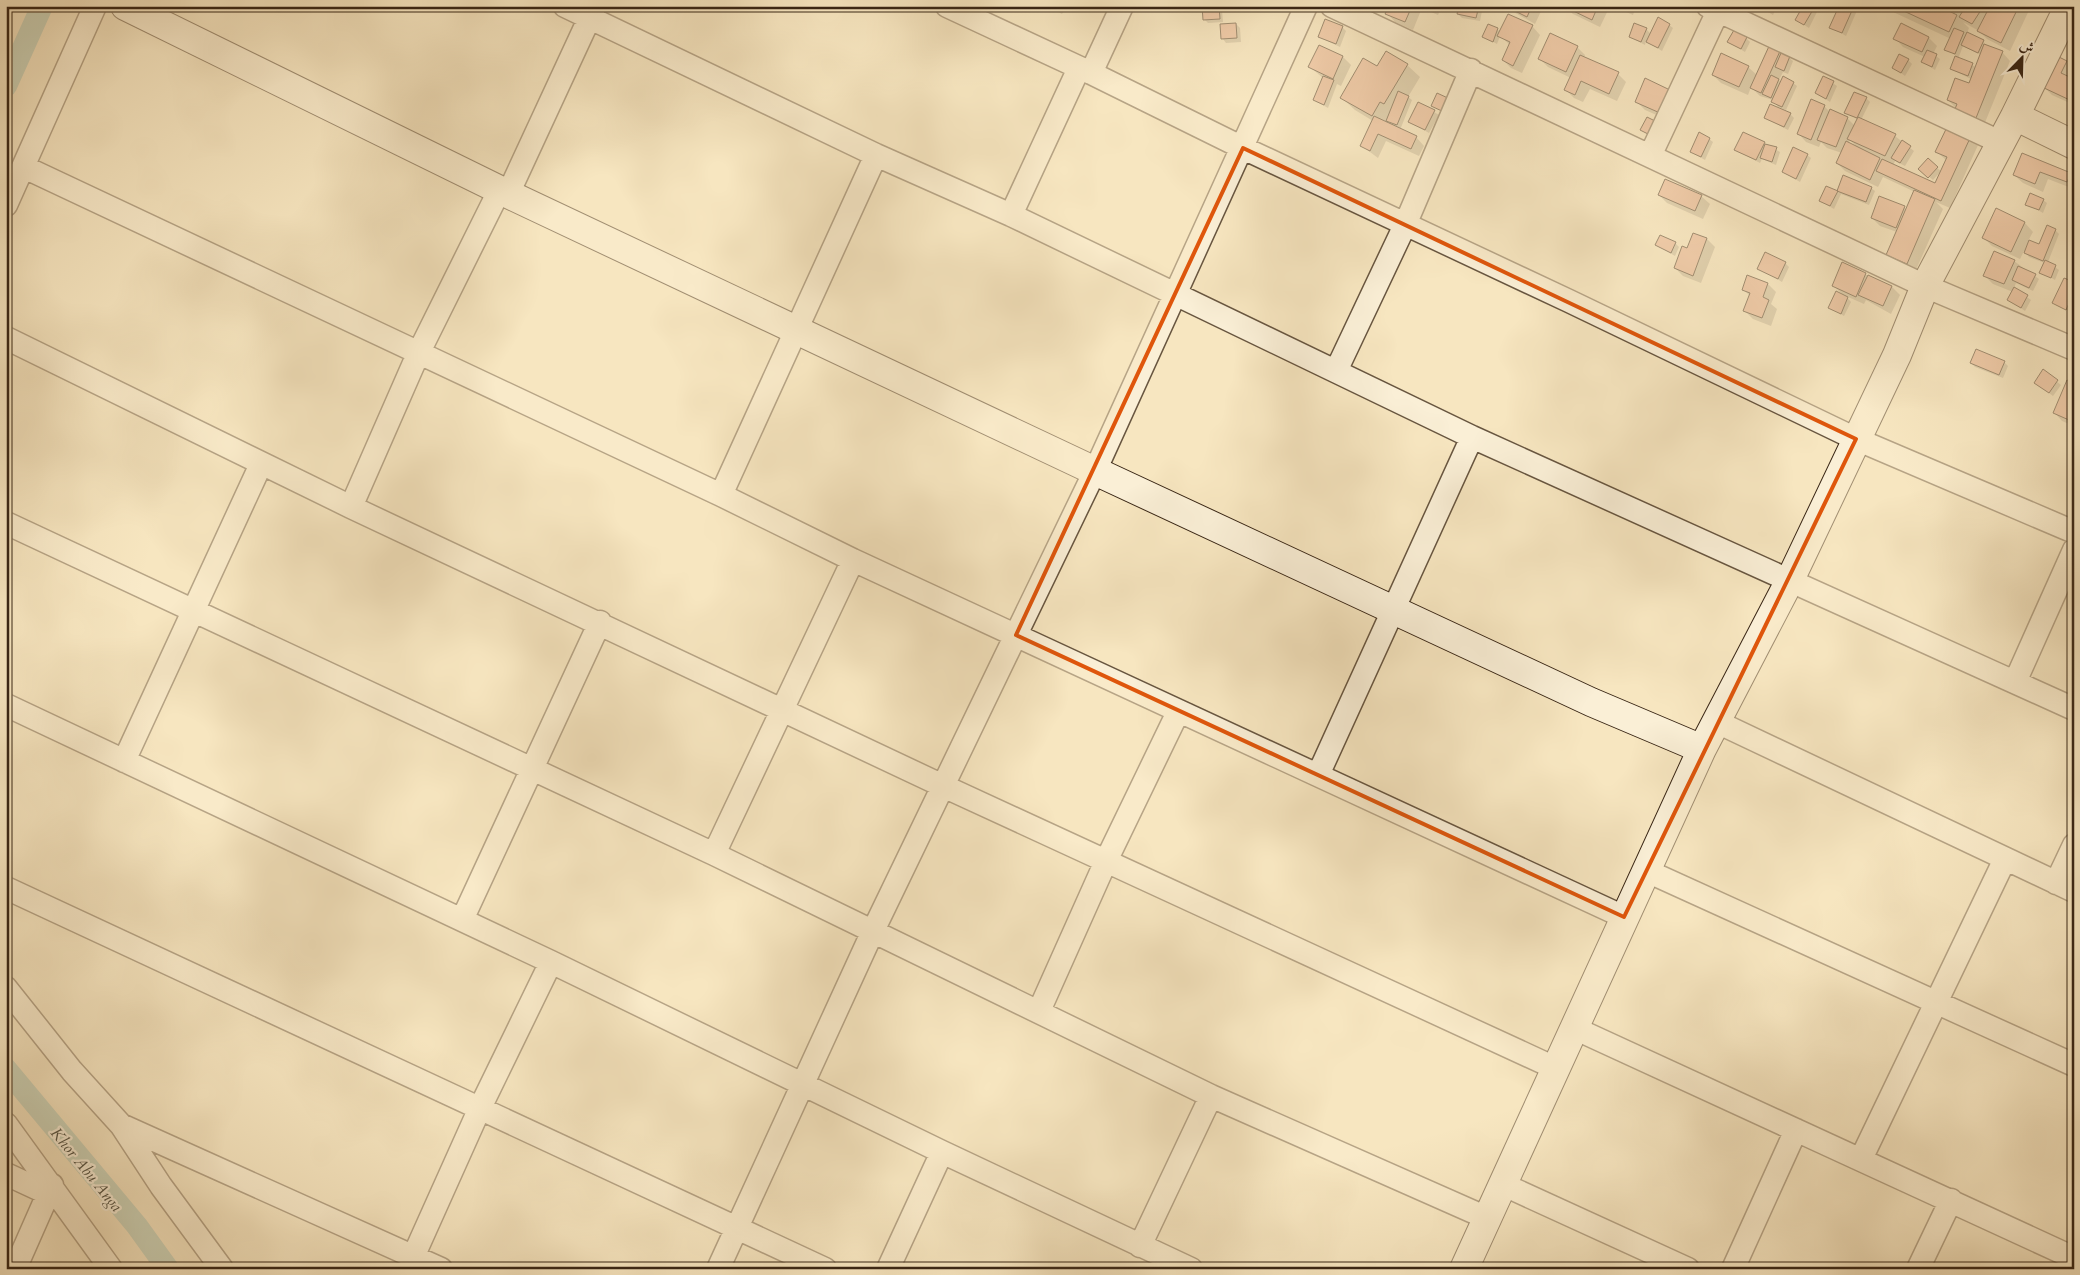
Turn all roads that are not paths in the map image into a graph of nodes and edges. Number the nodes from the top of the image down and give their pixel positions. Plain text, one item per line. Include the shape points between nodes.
1 (96, 6) edge
2 (125, 6) edge
3 (565, 6) edge
4 (947, 6) edge
5 (1122, 6) edge
6 (1306, 6) edge
7 (1332, 6) edge
8 (2069, 6) edge
9 (1713, 9) edge
10 (592, 12) edge
11 (1085, 70) junction
12 (1471, 70) junction
13 (2016, 116) junction
14 (2002, 143) junction
15 (2074, 145) edge
16 (1243, 148) junction
17 (876, 154) junction
18 (1650, 156) junction
19 (24, 166) junction
20 (504, 192) junction
21 (6, 205) edge
22 (1011, 215) junction
23 (1405, 226) junction
24 (1925, 286) junction
25 (1175, 294) junction
26 (796, 330) junction
27 (6, 338) edge
28 (2074, 349) edge
29 (418, 354) junction
30 (1336, 372) junction
31 (1472, 437) junction
32 (1856, 439) junction
33 (261, 464) junction
34 (1095, 471) junction
35 (721, 495) junction
36 (351, 507) junction
37 (6, 523) edge
38 (2074, 532) edge
39 (2074, 550) edge
40 (853, 560) junction
41 (1789, 582) junction
42 (1392, 608) junction
43 (194, 611) junction
44 (600, 622) junction
45 (1016, 635) junction
46 (2014, 682) junction
47 (6, 705) edge
48 (781, 709) junction
49 (2074, 709) edge
50 (1178, 712) junction
51 (1717, 722) junction
52 (1702, 749) junction
53 (124, 761) junction
54 (533, 768) junction
55 (1318, 775) junction
56 (941, 785) junction
57 (2074, 845) edge
58 (714, 854) junction
59 (2005, 859) junction
60 (1106, 861) junction
61 (1647, 871) junction
62 (2065, 887) edge
63 (6, 888) edge
64 (1624, 917) junction
65 (462, 920) junction
66 (872, 933) junction
67 (550, 962) junction
68 (6, 988) edge
69 (1935, 1002) junction
70 (1039, 1011) junction
71 (1574, 1028) junction
72 (2074, 1066) edge
73 (1555, 1068) junction
74 (803, 1083) junction
75 (1212, 1096) junction
76 (479, 1110) junction
77 (6, 1124) edge
78 (121, 1125) junction
79 (1796, 1130) junction
80 (942, 1152) junction
81 (1860, 1159) junction
82 (6, 1174) edge
83 (1502, 1184) junction
84 (50, 1189) junction
85 (1951, 1200) junction
86 (1486, 1218) junction
87 (737, 1229) junction
88 (1140, 1246) junction
89 (414, 1255) junction
90 (2074, 1258) edge
91 (16, 1269) edge
92 (111, 1269) edge
93 (222, 1269) edge
94 (441, 1269) edge
95 (718, 1269) edge
96 (825, 1269) edge
97 (888, 1269) edge
98 (1191, 1269) edge
99 (1464, 1269) edge
100 (1688, 1269) edge
101 (1733, 1269) edge
102 (1918, 1269) edge

1 - 19 street
2 - 20 street
3 - 10 street
4 - 11 street
5 - 11 street
6 - 16 street
7 - 12 street
8 - 13 street
9 - 14 street
9 - 18 street
10 - 17 street
10 - 20 street
11 - 16 street
11 - 22 street
12 - 18 street
12 - 23 street
13 - 14 street
13 - 15 street
14 - 24 street
16 - 23 street
16 - 25 street
17 - 22 street
17 - 26 street
18 - 24 street
19 - 21 street
19 - 29 street
20 - 26 street
20 - 29 street
22 - 25 street
23 - 30 street
23 - 32 street
24 - 28 street
24 - 32 street via 1897,355
25 - 30 street
25 - 34 street
26 - 34 street
26 - 35 street
27 - 33 street
29 - 35 street
29 - 36 street
30 - 31 street
31 - 41 street
31 - 42 street
32 - 38 street
32 - 41 street
33 - 36 street
33 - 43 street
34 - 42 street
34 - 45 street
35 - 40 street
36 - 44 street
37 - 43 street
39 - 46 street
40 - 45 street
40 - 48 street
41 - 46 street
41 - 51 street
42 - 52 street via 1591,702
42 - 55 street
43 - 53 street
43 - 54 street
44 - 48 street
44 - 54 street
45 - 50 street
45 - 56 street
46 - 49 street
47 - 53 street
48 - 56 street
48 - 58 street
50 - 55 street
50 - 60 street
51 - 52 street
51 - 59 street
52 - 61 street
53 - 65 street
54 - 58 street
54 - 65 street
55 - 64 street
56 - 60 street
56 - 66 street
57 - 62 street
58 - 66 street
59 - 62 street
59 - 69 street
60 - 70 street
60 - 73 street
61 - 64 street
61 - 69 street
63 - 76 street
64 - 71 street
65 - 67 street
66 - 70 street
66 - 74 street
67 - 74 street
67 - 76 street
68 - 78 street via 72,1071
69 - 72 street
69 - 81 street
70 - 75 street
71 - 73 street
71 - 79 street
73 - 83 street
74 - 80 street
74 - 87 street
75 - 86 street
75 - 88 street
76 - 87 street
76 - 89 street
77 - 84 street
78 - 89 street
78 - 93 street
79 - 81 street
79 - 101 street
80 - 88 street
80 - 97 street
81 - 85 street
82 - 84 street
83 - 86 street
83 - 100 street
84 - 91 street
84 - 92 street
85 - 90 street
85 - 102 street
86 - 99 street
87 - 95 street
87 - 96 street
88 - 98 street
89 - 94 street

